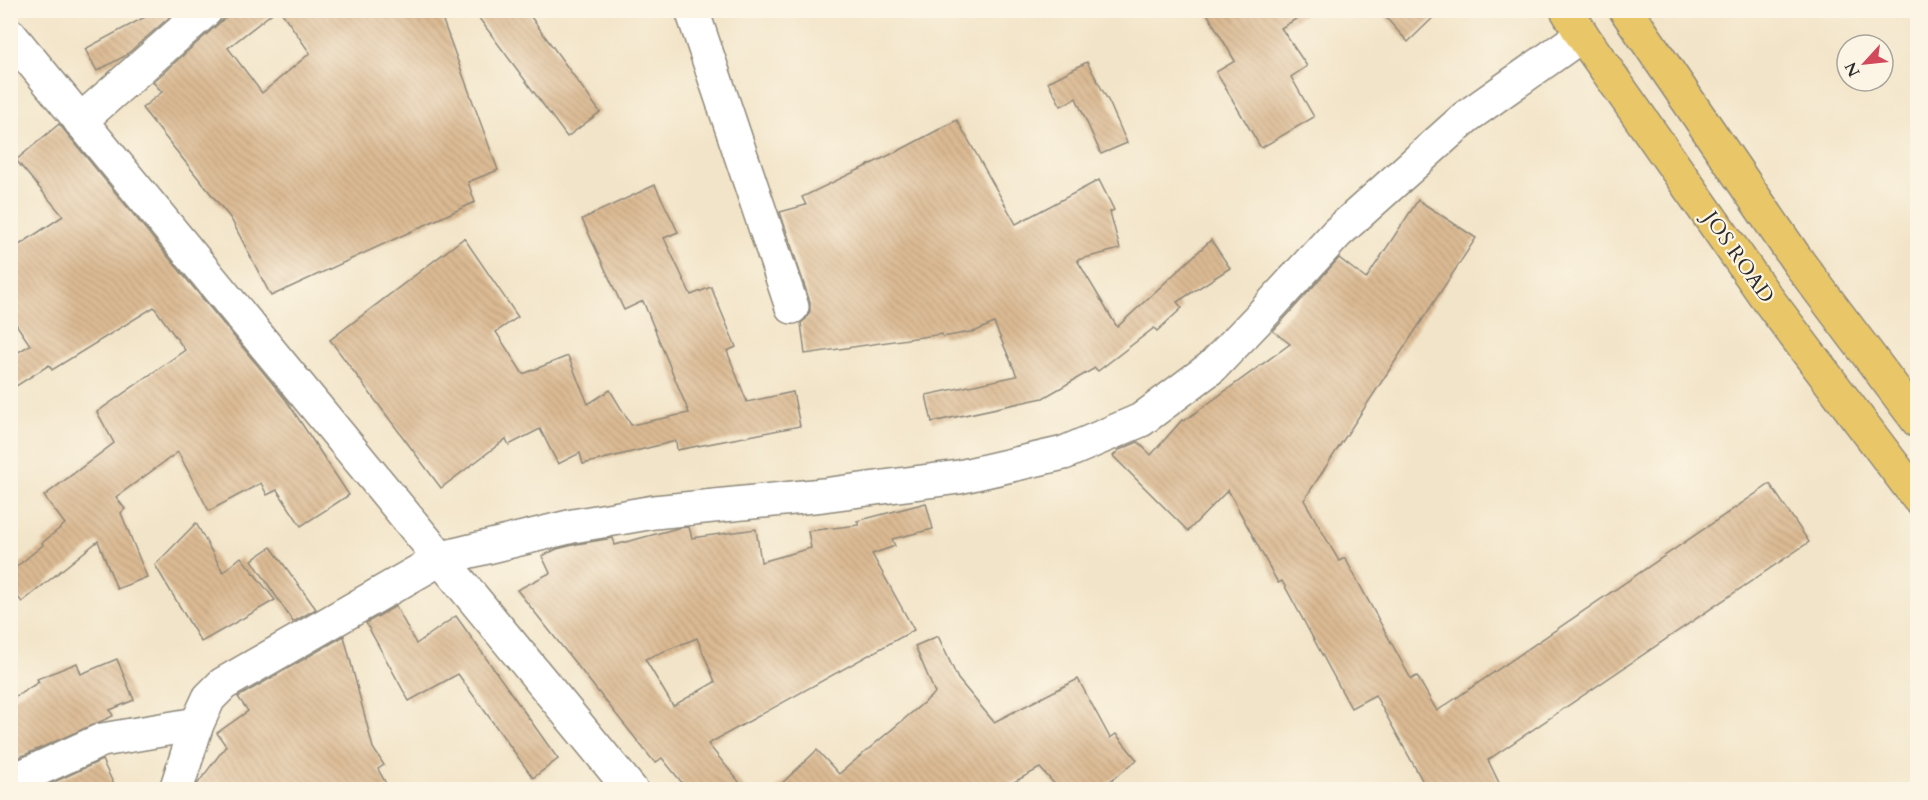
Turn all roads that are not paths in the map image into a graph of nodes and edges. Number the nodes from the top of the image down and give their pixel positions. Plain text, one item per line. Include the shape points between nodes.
1 (206, 10) edge
2 (692, 10) edge
3 (1626, 10) edge
4 (1575, 23) edge
5 (10, 35) edge
6 (80, 121) junction
7 (792, 307) dead end
8 (1917, 421) edge
9 (1917, 498) edge
10 (442, 558) junction
11 (197, 724) junction
12 (10, 782) edge
13 (176, 789) edge
14 (631, 789) edge

1 - 6 street
2 - 7 street
3 - 8 highway via 1799,263
4 - 9 highway, JOS ROAD via 1764,294
4 - 10 street via 1337,233 1212,366 1141,420 1064,453 959,477 654,512 573,526
5 - 6 street
6 - 10 street
10 - 11 street via 223,684 209,698
10 - 14 street
11 - 12 street via 102,740
11 - 13 street

